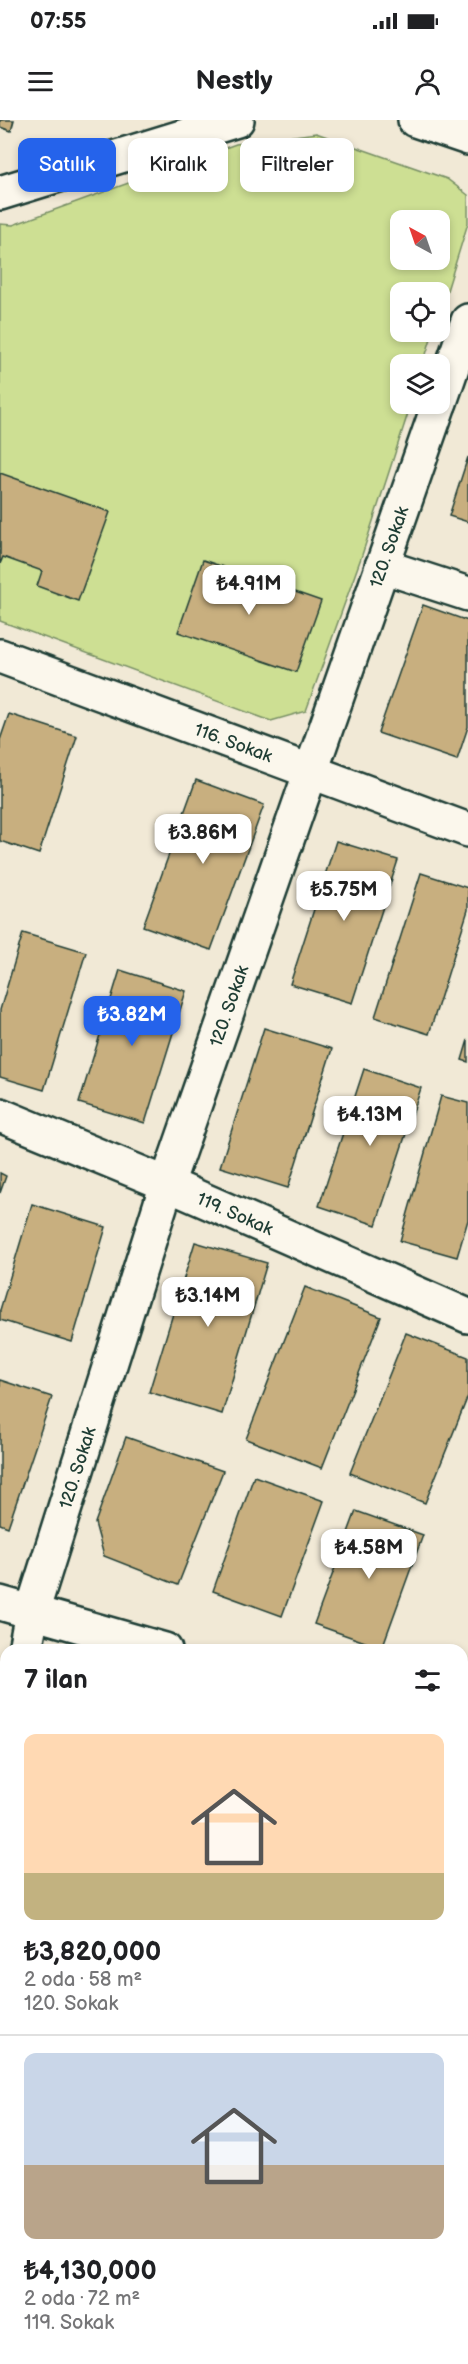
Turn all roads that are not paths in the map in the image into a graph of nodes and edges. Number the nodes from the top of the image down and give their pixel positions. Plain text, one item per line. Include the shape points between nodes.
1 (237, 120) edge
2 (415, 120) edge
3 (468, 138) edge
4 (0, 193) edge
5 (468, 321) edge
6 (450, 372) edge
7 (435, 414) edge
8 (382, 566) junction
9 (468, 594) edge
10 (0, 656) edge
11 (310, 771) junction
12 (468, 830) edge
13 (0, 1115) edge
14 (167, 1184) junction
15 (468, 1316) edge
16 (0, 1603) edge
17 (32, 1612) junction
18 (26, 1644) edge
19 (144, 1644) edge

1 - 4 street
2 - 3 street
5 - 6 street, 120. Sokak
7 - 8 street, 120. Sokak
8 - 9 street
8 - 11 street, 120. Sokak
10 - 11 street, 116. Sokak
11 - 12 street, 116. Sokak
11 - 14 street, 120. Sokak
13 - 14 street, 119. Sokak
14 - 15 street, 119. Sokak
14 - 17 street, 120. Sokak
16 - 17 street
17 - 18 street, 120. Sokak
17 - 19 street

